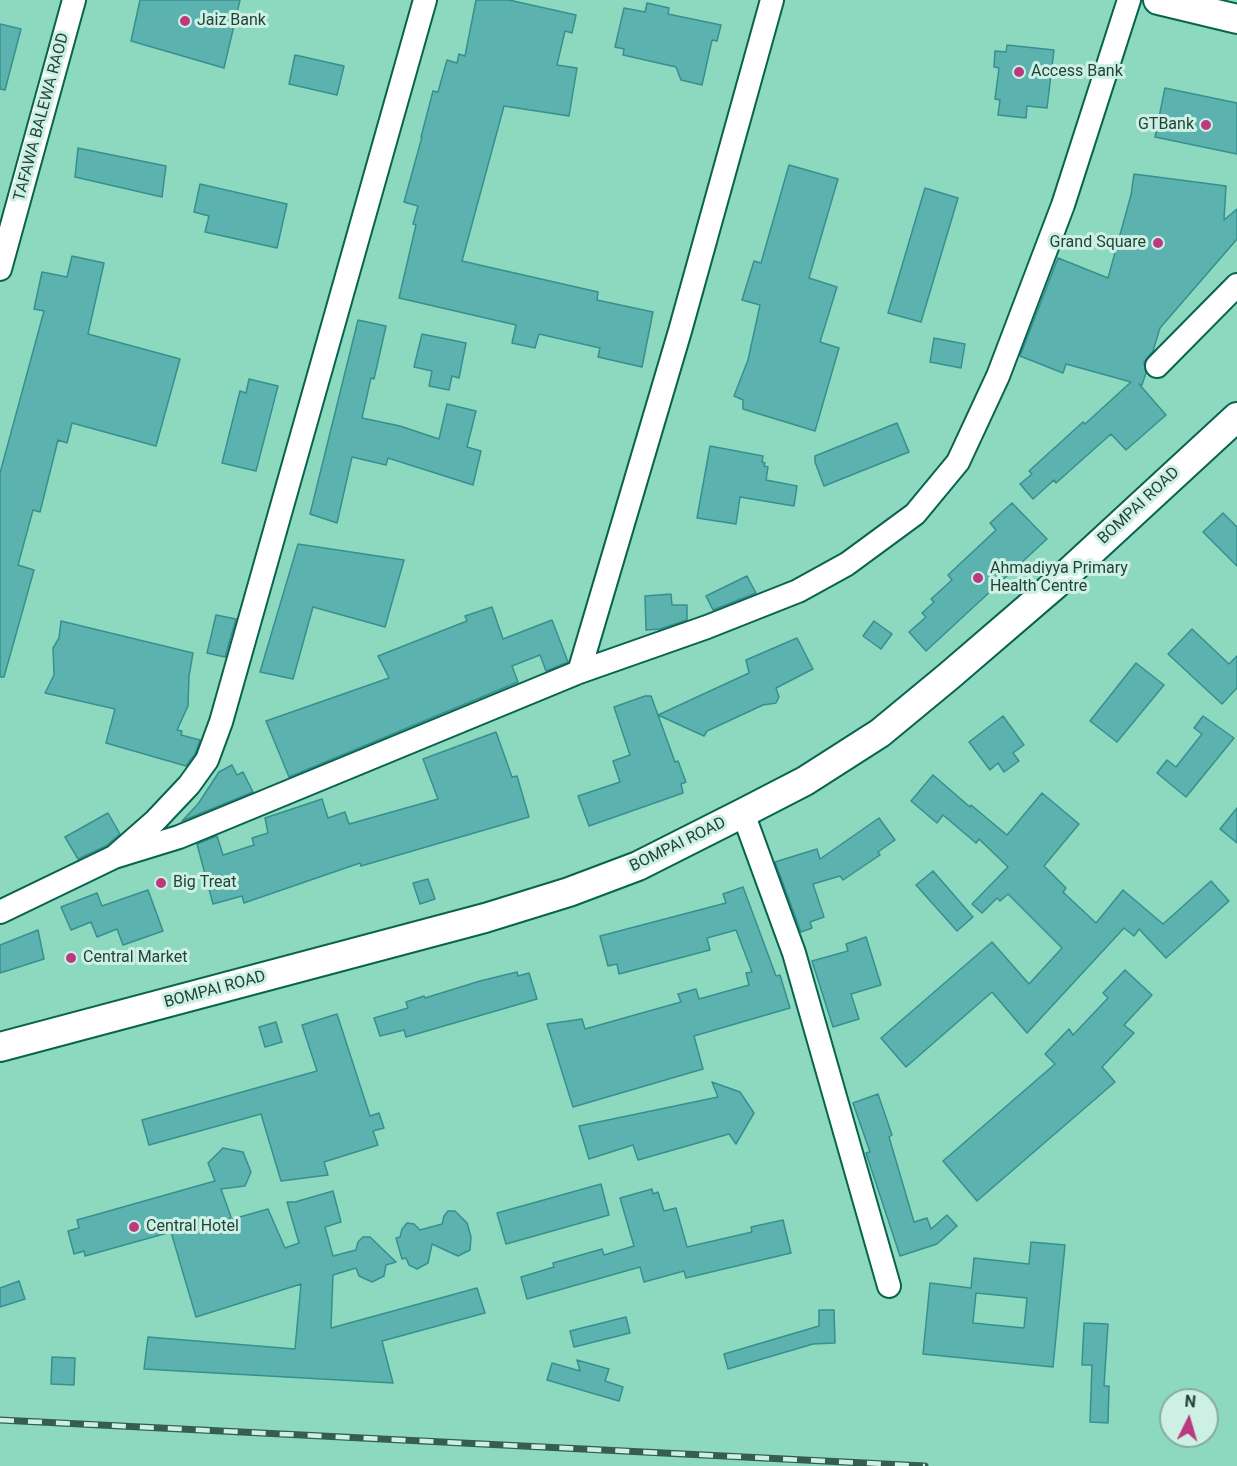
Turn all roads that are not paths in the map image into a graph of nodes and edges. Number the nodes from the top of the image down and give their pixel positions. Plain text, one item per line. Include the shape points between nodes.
1 (74, 0) edge
2 (424, 0) edge
3 (772, 0) edge
4 (1130, 0) edge
5 (1158, 0) edge
6 (1237, 19) edge
7 (0, 269) edge
8 (1237, 285) edge
9 (1157, 366) dead end
10 (1237, 417) edge
11 (579, 672) junction
12 (744, 813) junction
13 (114, 857) junction
14 (0, 912) edge
15 (0, 1047) edge
16 (889, 1286) dead end

1 - 7 lane, TAFAWA BALEWA RAOD
2 - 13 lane via 221,722 207,760 189,785
3 - 11 lane
4 - 11 lane via 1063,205 998,376 951,471 915,514 847,564 798,591
5 - 6 main road
8 - 9 lane
10 - 12 main road, BOMPAI ROAD via 1056,584 915,704 805,781
11 - 13 lane via 179,837
12 - 15 main road, BOMPAI ROAD via 638,866 506,912
12 - 16 lane via 794,953
13 - 14 lane

